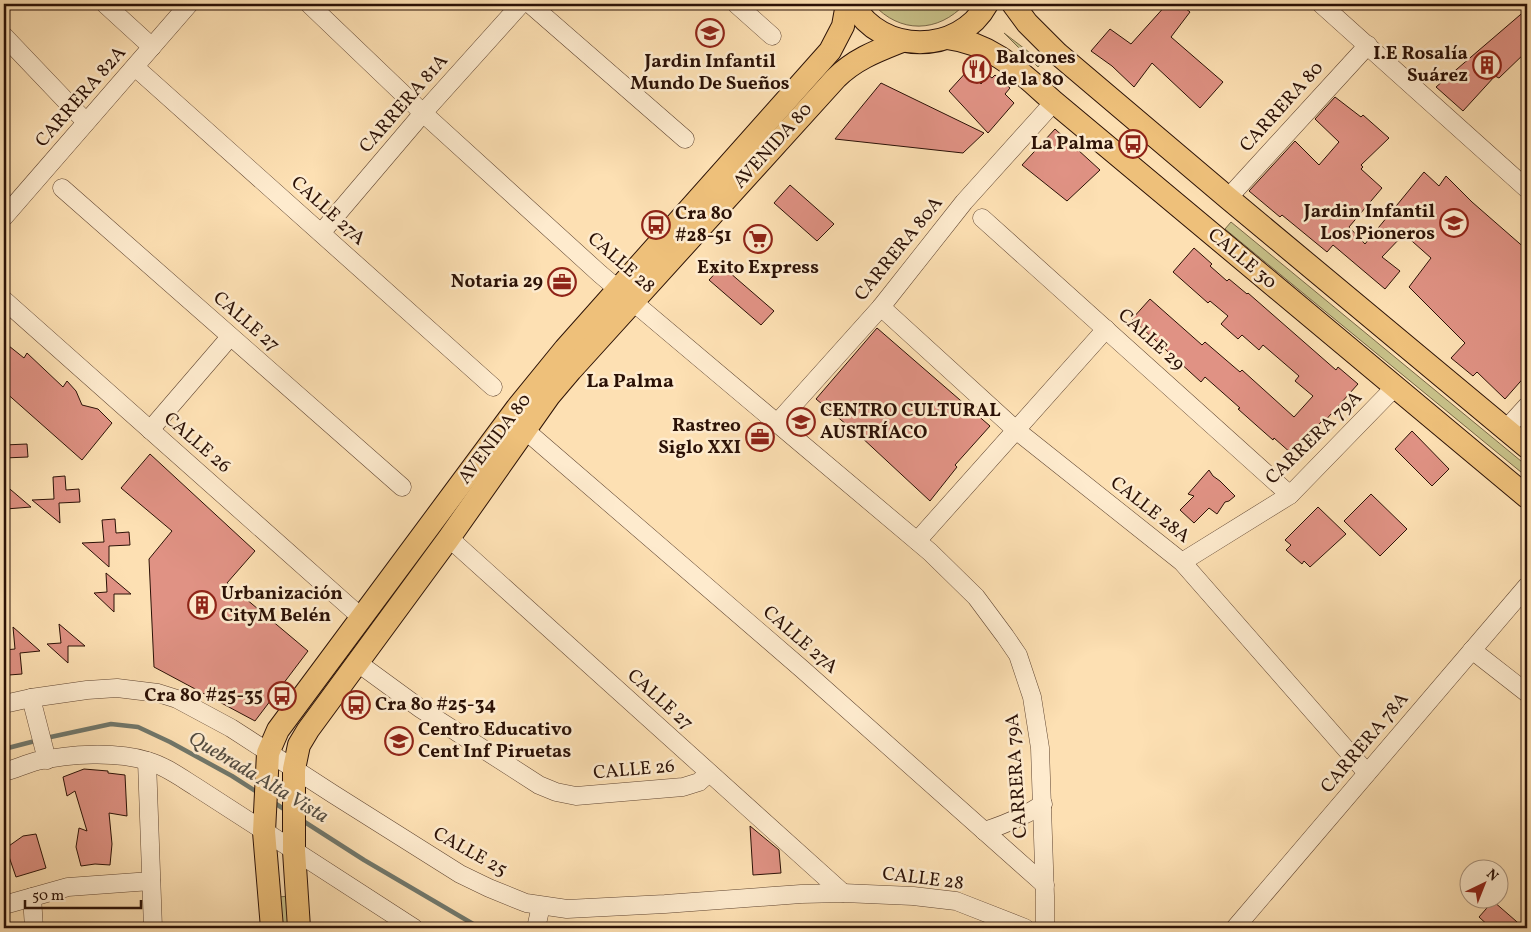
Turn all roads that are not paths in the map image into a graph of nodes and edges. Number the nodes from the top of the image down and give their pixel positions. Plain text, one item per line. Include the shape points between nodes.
1 (105, 4) edge
2 (189, 4) edge
3 (309, 4) edge
4 (521, 4) edge
5 (530, 4) edge
6 (736, 4) edge
7 (847, 4) edge
8 (853, 4) edge
9 (987, 4) edge
10 (1013, 4) edge
11 (1321, 4) edge
12 (4, 36) edge
13 (772, 36) dead end
14 (948, 38) junction
15 (902, 41) junction
16 (1368, 45) junction
17 (152, 47) junction
18 (135, 67) junction
19 (1054, 102) junction
20 (423, 114) junction
21 (86, 122) junction
22 (685, 139) dead end
23 (62, 188) dead end
24 (1527, 189) edge
25 (1228, 198) junction
26 (4, 218) edge
27 (982, 218) dead end
28 (321, 233) junction
29 (624, 294) junction
30 (4, 300) edge
31 (881, 307) junction
32 (1106, 329) junction
33 (230, 337) junction
34 (493, 387) dead end
35 (1395, 387) junction
36 (1527, 406) edge
37 (777, 423) junction
38 (1506, 429) junction
39 (150, 430) junction
40 (525, 430) junction
41 (1016, 430) junction
42 (1527, 447) edge
43 (402, 487) dead end
44 (1290, 494) junction
45 (1527, 497) edge
46 (449, 538) junction
47 (917, 541) junction
48 (1182, 562) junction
49 (1527, 586) edge
50 (362, 618) junction
51 (1472, 650) junction
52 (358, 663) junction
53 (1527, 693) edge
54 (22, 703) edge
55 (41, 757) junction
56 (147, 761) junction
57 (268, 762) junction
58 (294, 769) junction
59 (4, 772) edge
60 (709, 773) junction
61 (1368, 773) junction
62 (1042, 804) junction
63 (264, 825) junction
64 (984, 831) junction
65 (294, 845) junction
66 (151, 881) junction
67 (1045, 885) junction
68 (843, 893) junction
69 (32, 897) junction
70 (4, 905) edge
71 (541, 906) junction
72 (34, 928) edge
73 (153, 928) edge
74 (272, 928) edge
75 (299, 928) edge
76 (414, 928) edge
77 (536, 928) edge
78 (1025, 928) edge
79 (1045, 928) edge
80 (1235, 928) edge

1 - 17 street
2 - 17 street, CARRERA 82A
3 - 20 street, CALLE 28
4 - 20 street, CARRERA 81A
5 - 22 street
6 - 13 street
7 - 29 main road, AVENIDA 80 via 843,26 830,51
8 - 15 main road via 869,24
9 - 14 main road via 970,25
10 - 25 main road, CALLE 30 via 1058,54
11 - 16 street
12 - 21 street
14 - 15 main road via 918,43
14 - 19 main road, CALLE 30 via 974,44 997,55
15 - 29 main road, AVENIDA 80 via 848,66
16 - 24 street
16 - 25 street, CARRERA 80
17 - 18 street, CARRERA 82A
18 - 21 street, CARRERA 82A
18 - 28 street, CALLE 27A
19 - 31 street, CARRERA 80A via 964,202
19 - 35 main road, CALLE 30
20 - 28 street, CARRERA 81A
20 - 29 street, CALLE 28
21 - 26 street, CARRERA 82A
23 - 33 street, CALLE 27
25 - 38 main road, CALLE 30
27 - 32 street, CALLE 29
28 - 34 street, CALLE 27A
29 - 37 street, CALLE 28
29 - 40 main road, AVENIDA 80
29 - 50 main road, AVENIDA 80 via 564,349
30 - 39 street, CALLE 26
31 - 37 street, CARRERA 80A
31 - 41 street, CALLE 28A
32 - 41 street
32 - 44 street, CALLE 29
33 - 39 street
33 - 43 street, CALLE 27
35 - 44 street, CARRERA 79A
35 - 45 main road, CALLE 30
36 - 38 street
37 - 47 street, CALLE 28
38 - 42 main road, CALLE 30
39 - 50 street, CALLE 26
40 - 46 main road, AVENIDA 80
40 - 64 street, CALLE 27A
41 - 47 street
41 - 48 street, CALLE 28A
44 - 48 street, CARRERA 79A
46 - 52 main road, AVENIDA 80
46 - 60 street, CALLE 27
47 - 62 street, CARRERA 79A via 976,597 1018,655 1036,718
48 - 61 street, CALLE 28A
49 - 51 street, CARRERA 78A
50 - 57 main road, AVENIDA 80 via 278,730
51 - 53 street
51 - 61 street, CARRERA 78A
52 - 58 main road, AVENIDA 80 via 299,744
52 - 60 street, CALLE 26 via 421,709 539,785 556,792 576,796 684,788 699,782
54 - 55 street
54 - 57 street, CALLE 25 via 87,690 117,688 158,693 177,699 231,728
55 - 56 street via 90,754
55 - 59 street
56 - 63 street via 169,770
56 - 66 street
57 - 58 street, CALLE 25
57 - 63 main road, AVENIDA 80
58 - 65 main road, AVENIDA 80
58 - 71 street, CALLE 25 via 460,874 508,896
60 - 68 street, CALLE 27
61 - 80 street, CARRERA 78A
62 - 64 street via 1015,821
62 - 67 street, CARRERA 79A
63 - 65 street
63 - 74 main road, AVENIDA 80
64 - 67 street, CALLE 27A
65 - 75 main road, AVENIDA 80
65 - 76 street
66 - 69 street via 68,887
66 - 73 street
67 - 79 street, CARRERA 79A
68 - 71 street, CALLE 25 via 599,908
68 - 78 street, CALLE 28 via 956,901
69 - 70 street
69 - 72 street
71 - 77 street

